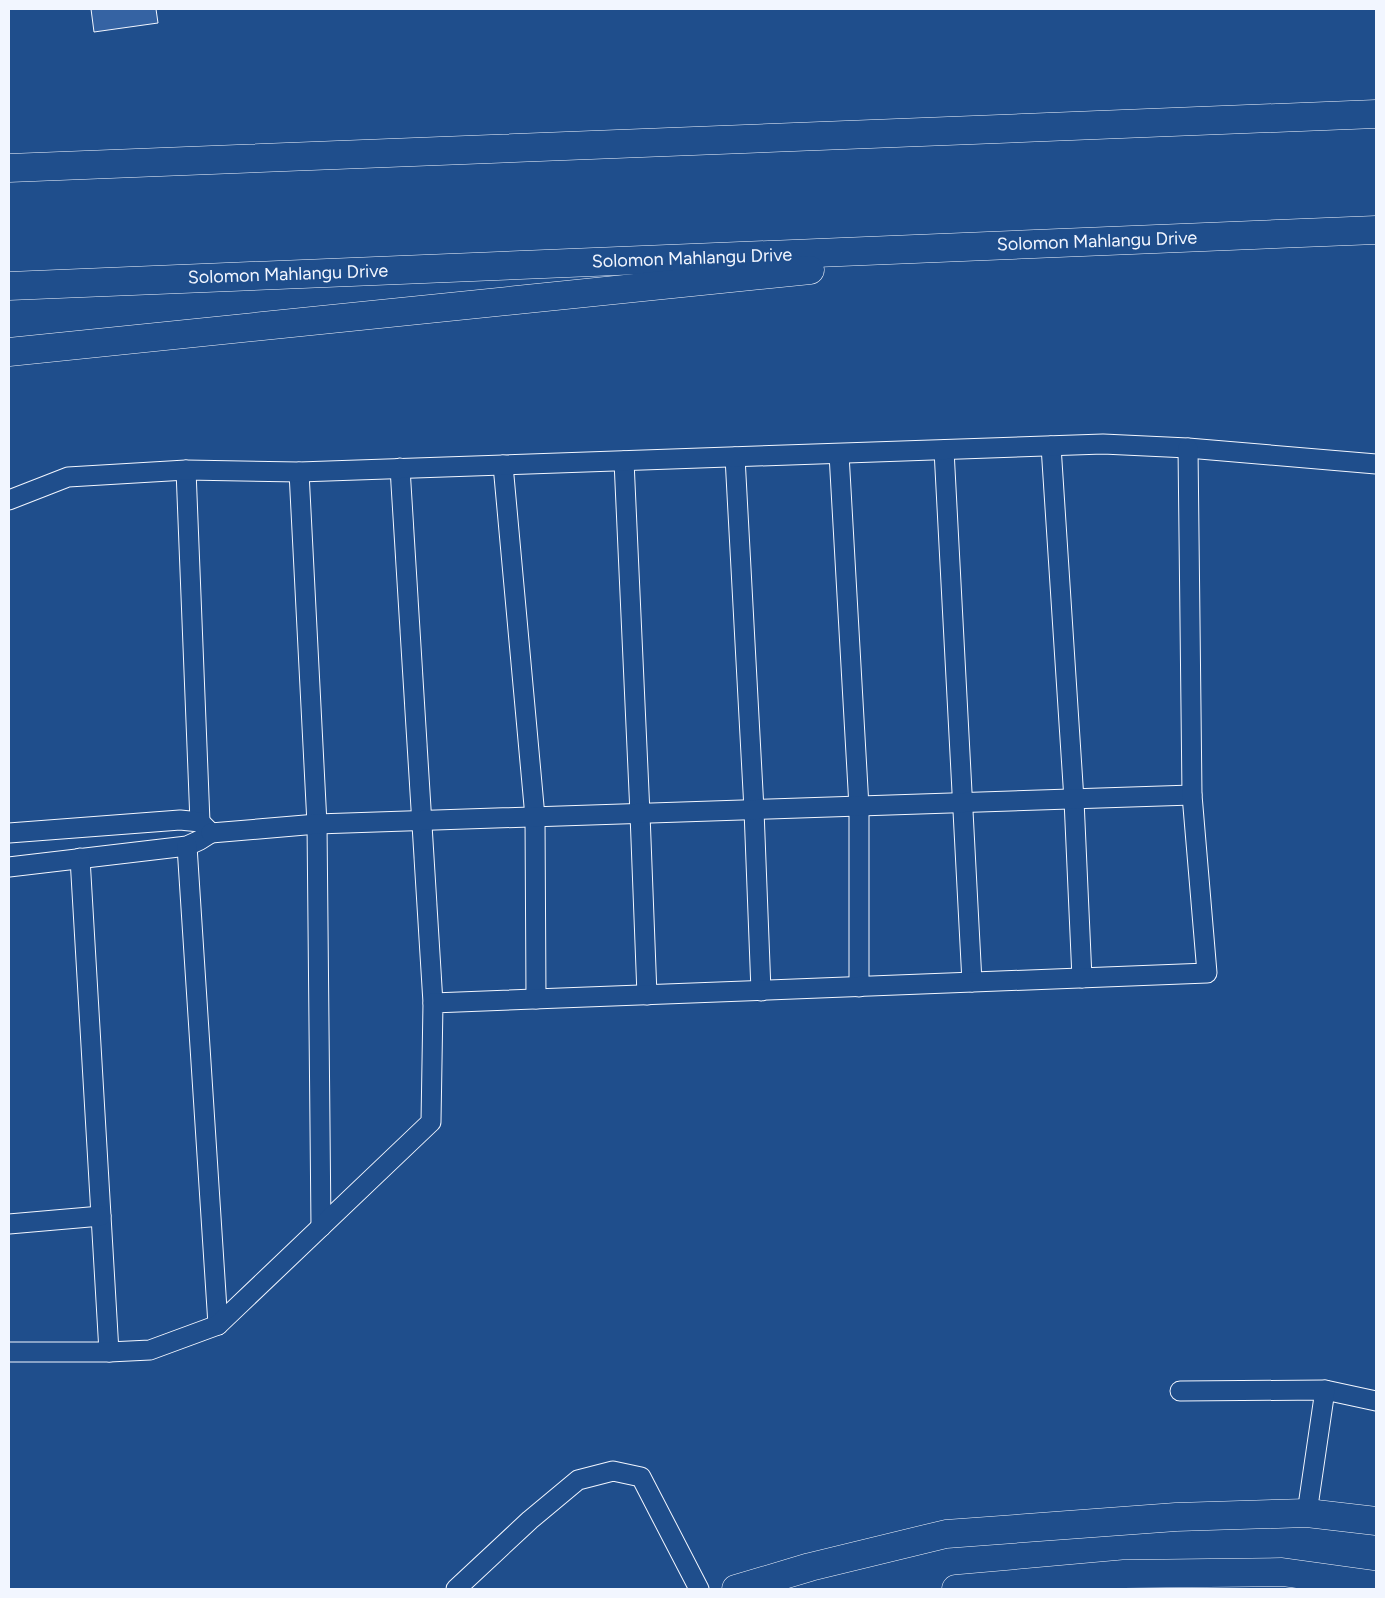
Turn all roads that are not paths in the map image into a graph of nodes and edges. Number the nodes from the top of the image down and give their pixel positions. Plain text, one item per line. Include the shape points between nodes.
1 (1376, 114) edge
2 (9, 168) edge
3 (1376, 230) edge
4 (1088, 241) junction
5 (9, 286) edge
6 (9, 352) edge
7 (1051, 446) junction
8 (1188, 448) junction
9 (944, 450) junction
10 (839, 454) junction
11 (735, 457) junction
12 (624, 461) junction
13 (1376, 464) edge
14 (503, 465) junction
15 (400, 468) junction
16 (186, 470) junction
17 (299, 472) junction
18 (9, 500) edge
19 (1192, 795) junction
20 (1074, 800) junction
21 (963, 804) junction
22 (859, 807) junction
23 (754, 810) junction
24 (640, 814) junction
25 (535, 817) junction
26 (421, 821) junction
27 (317, 824) junction
28 (206, 828) junction
29 (9, 833) edge
30 (187, 846) junction
31 (80, 858) junction
32 (9, 867) edge
33 (1082, 978) junction
34 (972, 982) junction
35 (859, 987) junction
36 (761, 990) junction
37 (646, 995) junction
38 (536, 999) junction
39 (432, 1003) junction
40 (101, 1216) junction
41 (9, 1224) edge
42 (321, 1227) junction
43 (218, 1325) junction
44 (9, 1352) edge
45 (109, 1352) junction
46 (1324, 1390) junction
47 (1180, 1391) dead end
48 (1376, 1401) edge
49 (1307, 1513) junction
50 (1376, 1521) edge
51 (1376, 1585) edge
52 (456, 1589) edge
53 (698, 1589) edge
54 (736, 1589) edge
55 (956, 1589) edge

1 - 2 main road
3 - 4 main road, Solomon Mahlangu Drive
4 - 5 main road, Solomon Mahlangu Drive
4 - 6 main road
7 - 8 lane via 1103,444
7 - 9 lane
7 - 20 lane
8 - 13 lane
8 - 19 lane
9 - 10 lane
9 - 21 lane
10 - 11 lane
10 - 22 lane
11 - 12 lane
11 - 23 lane
12 - 14 lane
12 - 24 lane
14 - 15 lane
14 - 25 lane
15 - 17 lane
15 - 26 lane
16 - 17 lane
16 - 18 lane via 68,477
16 - 28 lane
17 - 27 lane
19 - 20 lane
19 - 33 lane via 1207,973
20 - 21 lane
20 - 33 lane
21 - 22 lane
21 - 34 lane
22 - 23 lane
22 - 35 lane
23 - 24 lane
23 - 36 lane
24 - 25 lane
24 - 37 lane
25 - 26 lane
25 - 38 lane
26 - 27 lane
26 - 39 lane
27 - 28 lane
27 - 42 lane
28 - 29 lane via 180,820
28 - 30 lane via 200,840
30 - 31 lane
30 - 43 lane
31 - 32 lane
31 - 40 lane
33 - 34 lane
34 - 35 lane
35 - 36 lane
36 - 37 lane
37 - 38 lane
38 - 39 lane
39 - 42 lane via 431,1122
40 - 41 lane
40 - 45 lane
42 - 43 lane
43 - 45 lane via 150,1350
44 - 45 lane
46 - 47 lane
46 - 48 lane
46 - 49 lane
49 - 50 main road
49 - 54 main road via 1176,1517 946,1534 810,1567
51 - 55 main road via 1282,1572 1124,1574
52 - 53 lane via 578,1480 613,1471 641,1476

